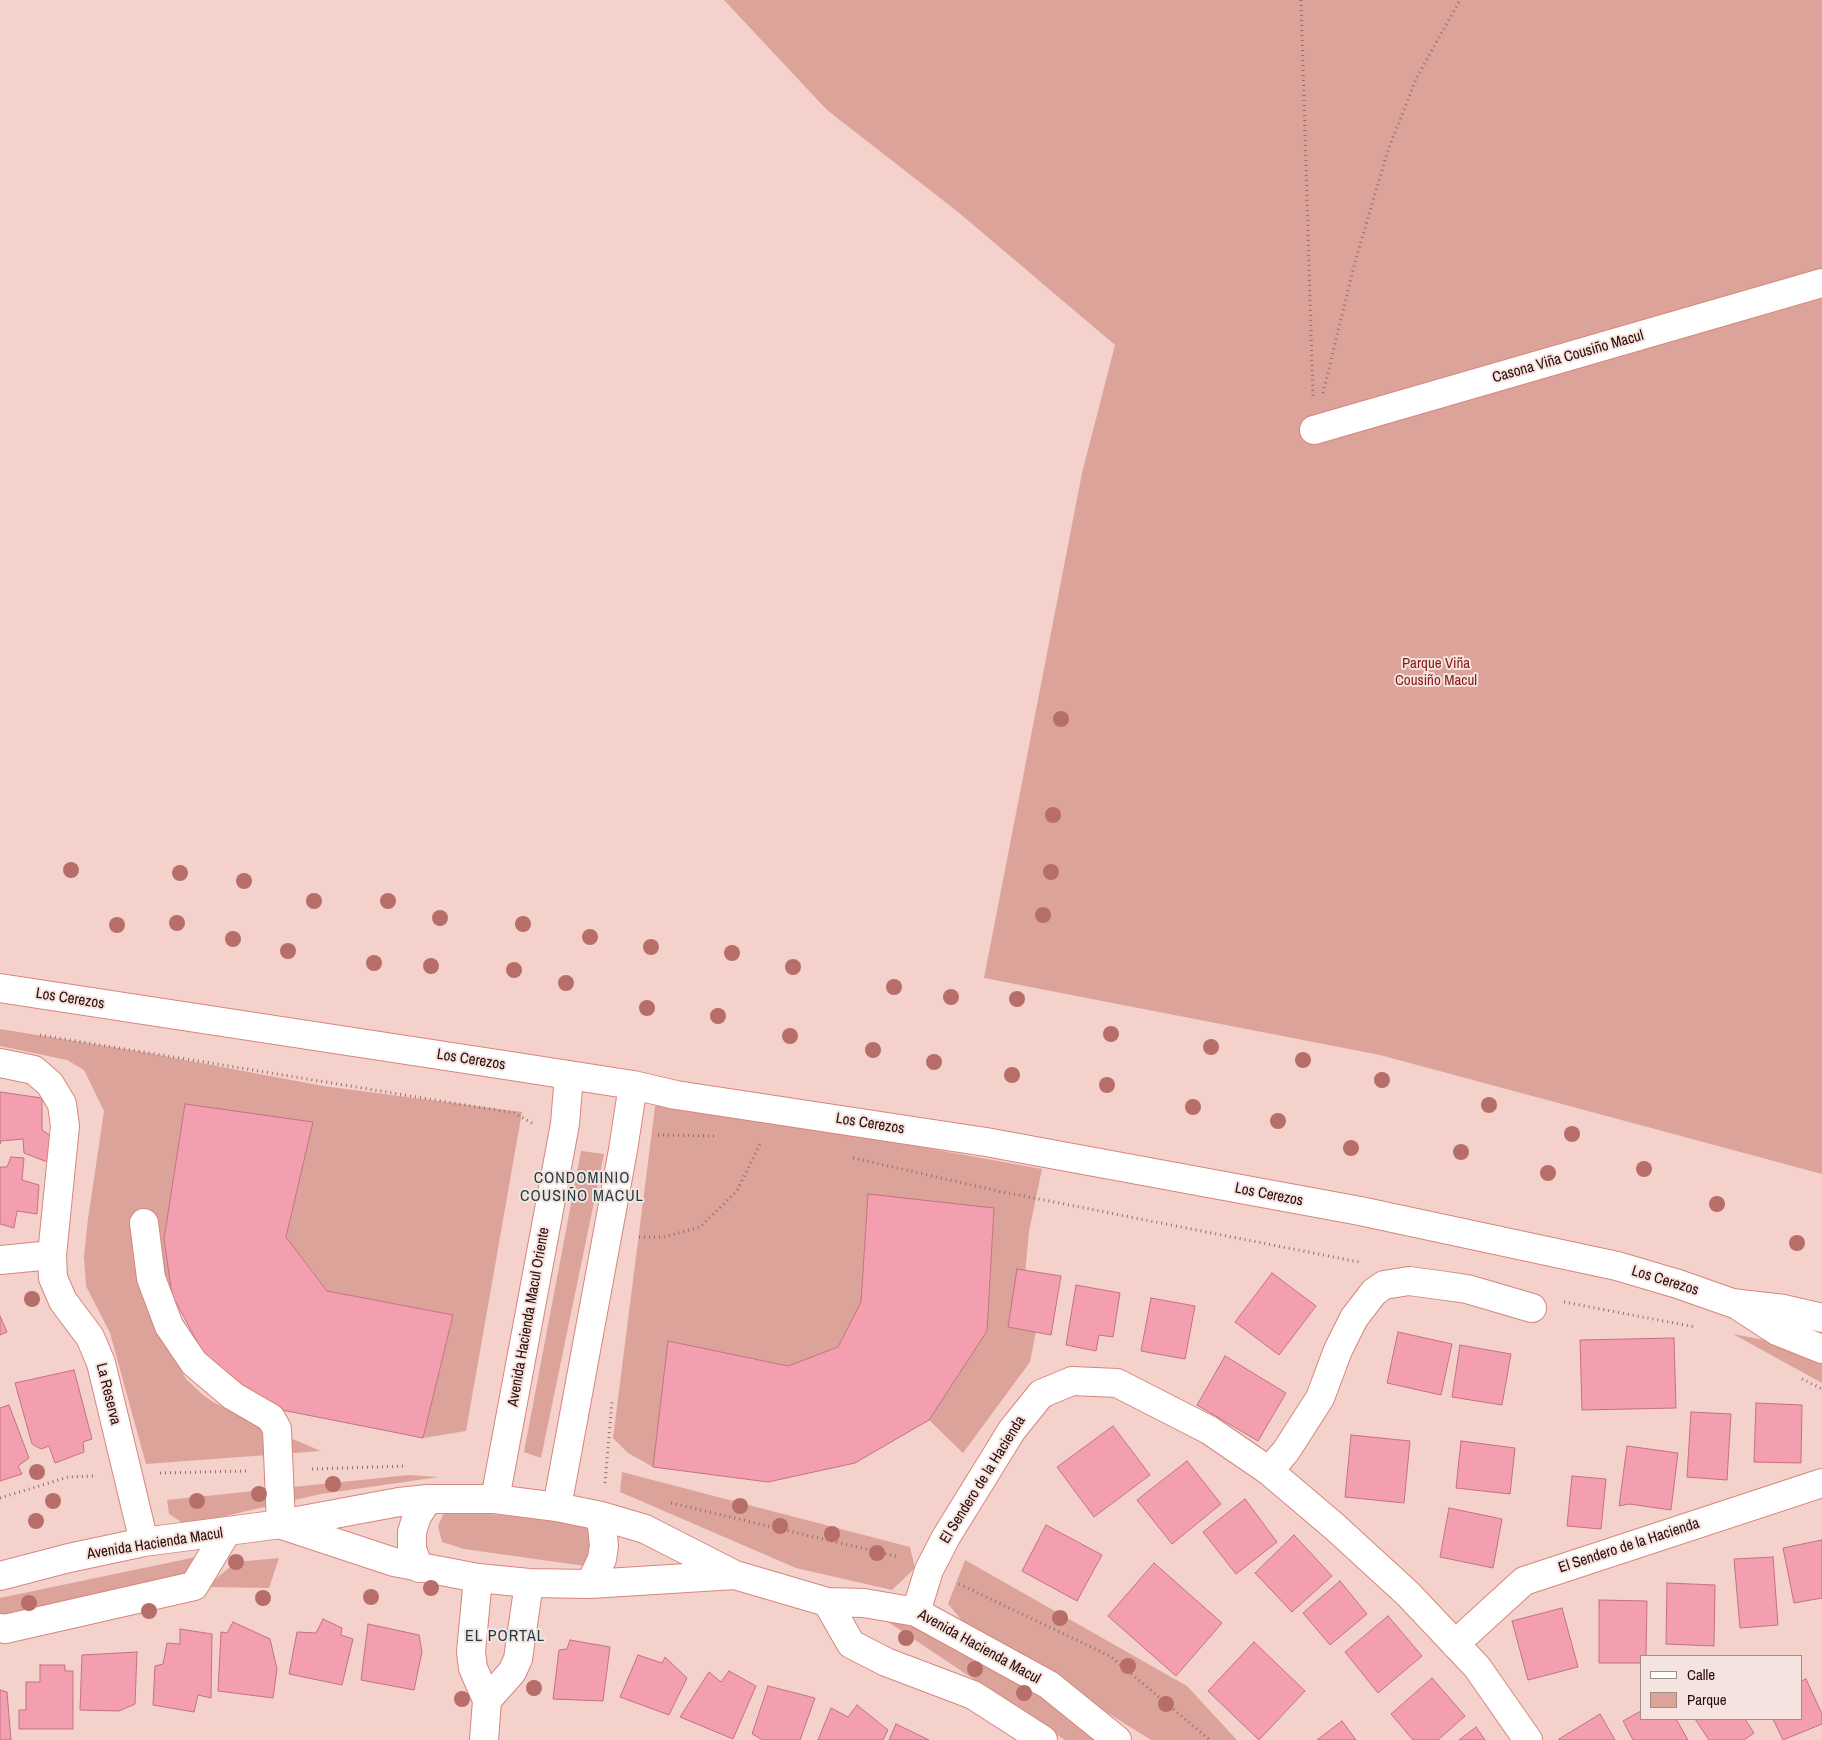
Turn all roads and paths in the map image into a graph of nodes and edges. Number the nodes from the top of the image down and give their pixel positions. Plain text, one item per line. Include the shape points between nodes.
1 (1302, 0) edge
2 (1460, 0) edge
3 (1822, 283) edge
4 (1314, 430) junction
5 (0, 988) edge
6 (32, 1034) dead end
7 (0, 1063) edge
8 (569, 1075) junction
9 (633, 1085) junction
10 (655, 1135) dead end
11 (715, 1136) dead end
12 (764, 1137) dead end
13 (562, 1140) junction
14 (848, 1156) dead end
15 (144, 1223) dead end
16 (636, 1237) dead end
17 (52, 1256) junction
18 (0, 1260) edge
19 (1360, 1262) dead end
20 (1732, 1302) junction
21 (1544, 1304) joint
22 (1822, 1318) edge
23 (1703, 1329) dead end
24 (1822, 1349) edge
25 (1801, 1378) dead end
26 (1822, 1389) edge
27 (612, 1402) dead end
28 (1269, 1471) junction
29 (1822, 1483) edge
30 (605, 1489) dead end
31 (428, 1499) junction
32 (495, 1499) junction
33 (667, 1502) dead end
34 (557, 1507) junction
35 (601, 1516) junction
36 (281, 1524) junction
37 (226, 1532) junction
38 (144, 1542) junction
39 (419, 1568) junction
40 (930, 1570) junction
41 (735, 1575) junction
42 (0, 1576) edge
43 (478, 1578) junction
44 (529, 1583) junction
45 (590, 1584) junction
46 (827, 1602) junction
47 (916, 1612) junction
48 (0, 1628) edge
49 (1456, 1644) junction
50 (487, 1700) junction
51 (484, 1740) edge
52 (1043, 1740) edge
53 (1117, 1740) edge
54 (1210, 1740) edge
55 (1528, 1740) edge

1 - 4 path
2 - 4 path via 1417,77 1388,150 1355,262
3 - 4 street, Casona Viña Cousiño Macul
5 - 8 street, Los Cerezos
6 - 13 path via 514,1113
7 - 17 street, La Reserva via 34,1070 50,1084 62,1104 65,1126
8 - 9 street, Los Cerezos
8 - 13 street, Avenida Hacienda Macul Oriente
9 - 20 street, Los Cerezos via 676,1095 986,1142 1360,1212 1617,1266
9 - 34 street
10 - 11 path
12 - 16 path via 737,1191 700,1227 664,1237
13 - 32 street, Avenida Hacienda Macul Oriente
14 - 19 path via 998,1191
15 - 36 street via 151,1278 169,1326 194,1363 233,1396 270,1418 277,1429
17 - 18 street
17 - 38 street, La Reserva via 53,1278 63,1301 90,1337 101,1363
20 - 22 street, Los Cerezos
20 - 24 street, Los Cerezos via 1777,1331
21 - 23 path
21 - 28 street via 1409,1281 1384,1285 1374,1292 1354,1318 1320,1398
25 - 26 path
27 - 30 path
28 - 40 street, El Sendero de la Hacienda via 1210,1430 1117,1383 1072,1381 1041,1394 1012,1430 946,1537
28 - 49 street, El Sendero de la Hacienda via 1408,1594
29 - 49 street, El Sendero de la Hacienda via 1524,1581
31 - 32 street, Avenida Hacienda Macul
31 - 36 street, Avenida Hacienda Macul
31 - 39 street via 412,1532 412,1549
32 - 34 street, Avenida Hacienda Macul
33 - 40 path via 908,1559
34 - 35 street, Avenida Hacienda Macul
35 - 41 street, Avenida Hacienda Macul via 645,1529
35 - 45 street via 602,1559
36 - 37 street, Avenida Hacienda Macul
36 - 39 street, Avenida Hacienda Macul
37 - 38 street, Avenida Hacienda Macul
37 - 48 street via 194,1586
38 - 42 street, Avenida Hacienda Macul
39 - 43 street, Avenida Hacienda Macul
40 - 47 street, El Sendero de la Hacienda
40 - 54 path via 1110,1656
41 - 45 street, Avenida Hacienda Macul
41 - 46 street, Avenida Hacienda Macul
43 - 44 street, Avenida Hacienda Macul
43 - 50 street via 471,1652 473,1668
44 - 45 street, Avenida Hacienda Macul
44 - 50 street via 518,1659 512,1672
46 - 47 street, Avenida Hacienda Macul via 864,1603
46 - 52 street via 852,1644 886,1662 973,1695
47 - 53 street, Avenida Hacienda Macul via 1049,1685
49 - 55 street, El Sendero de la Hacienda via 1477,1667
50 - 51 street

